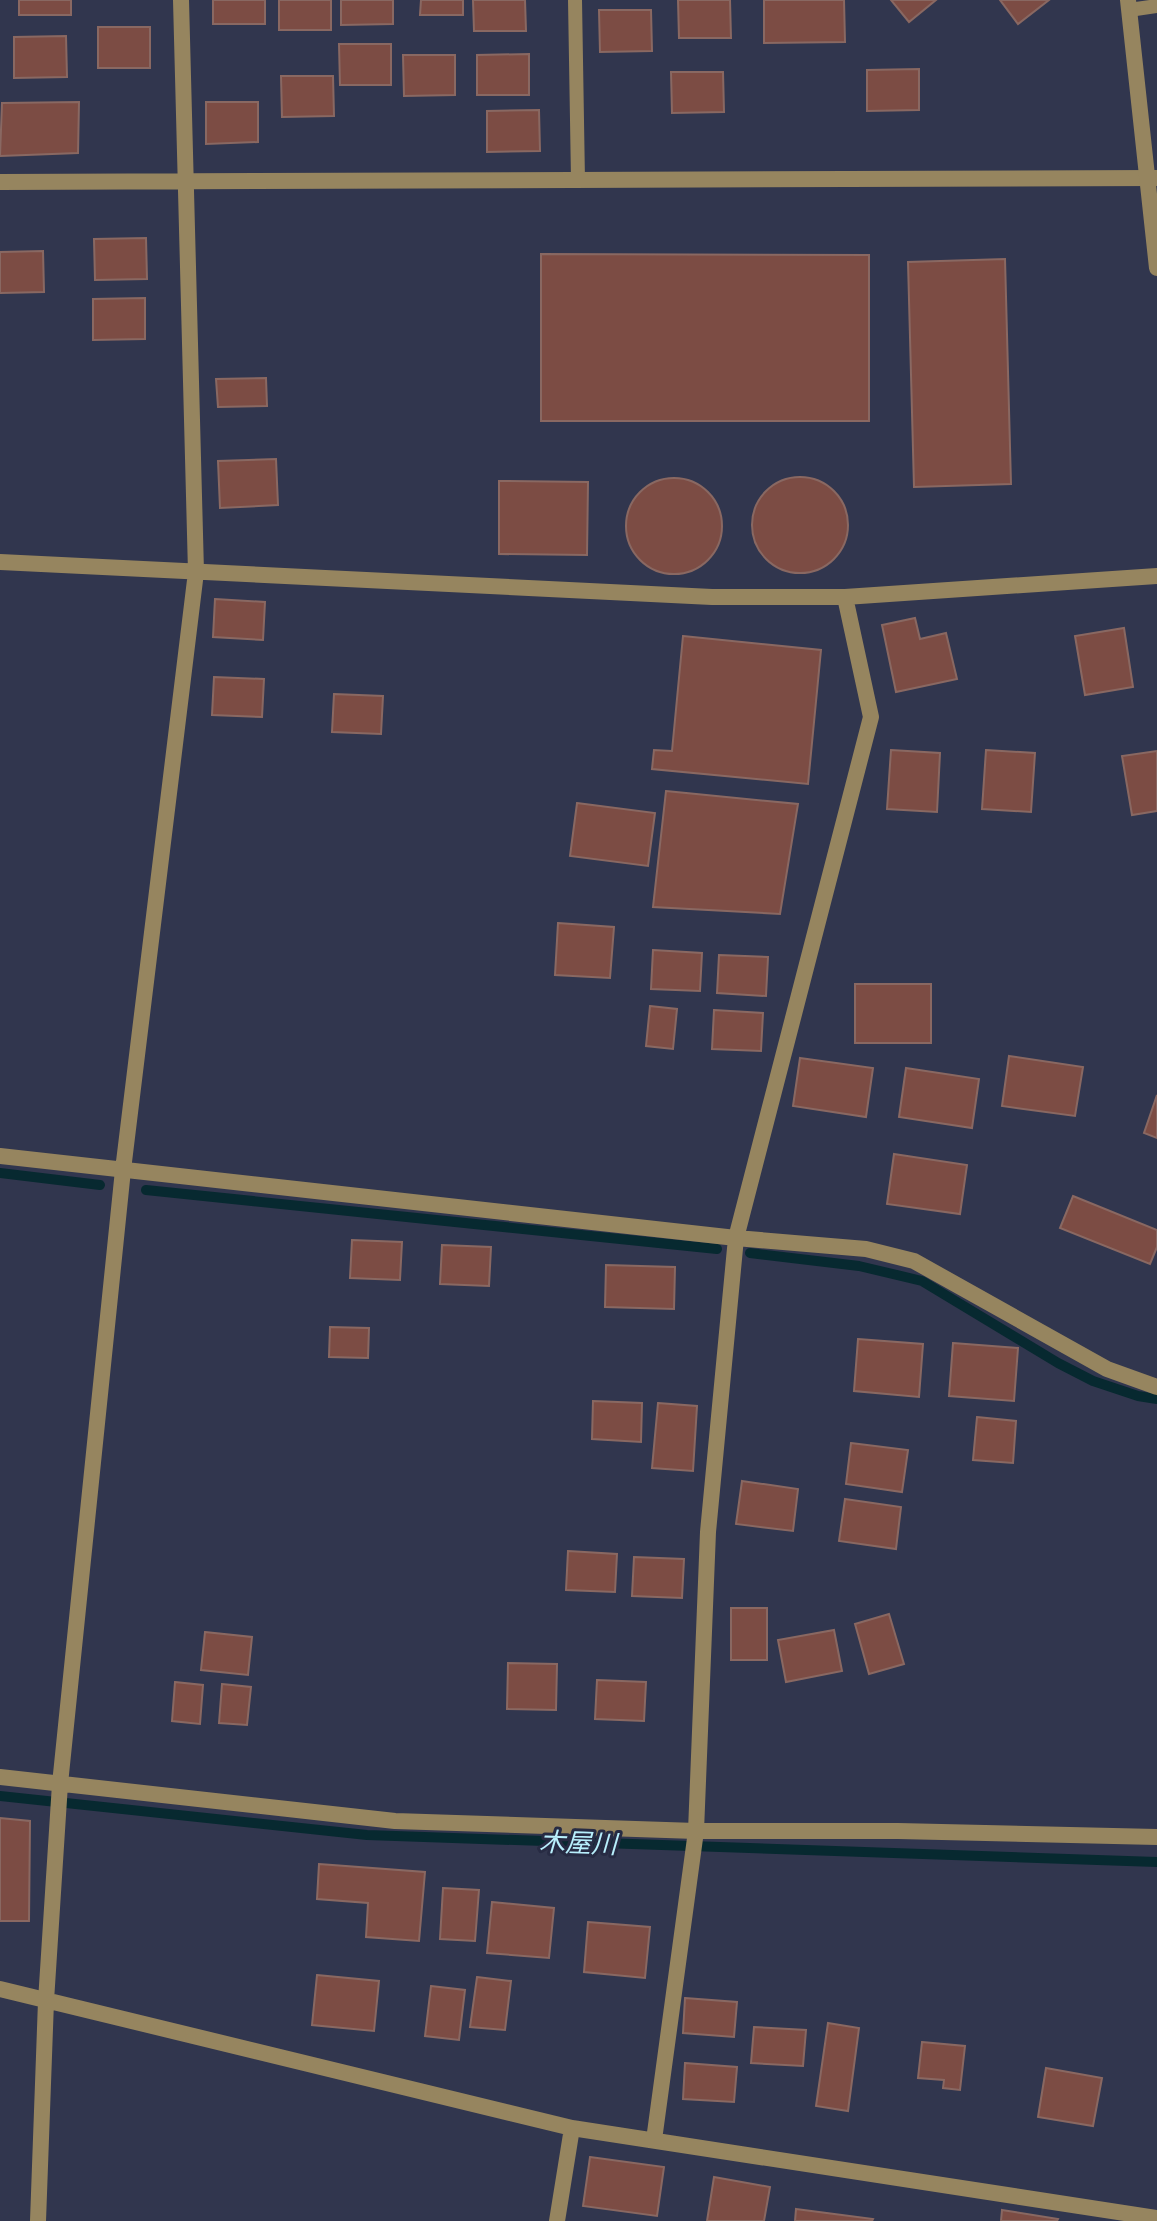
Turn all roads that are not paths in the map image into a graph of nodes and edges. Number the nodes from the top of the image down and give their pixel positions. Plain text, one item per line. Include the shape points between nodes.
1 (181, 0) edge
2 (575, 0) edge
3 (1129, 5) edge
4 (1157, 6) edge
5 (1152, 179) edge
6 (578, 180) junction
7 (0, 182) edge
8 (187, 182) junction
9 (1157, 268) edge
10 (0, 562) edge
11 (196, 572) junction
12 (1157, 576) edge
13 (845, 597) junction
14 (0, 1156) edge
15 (123, 1170) junction
16 (736, 1238) junction
17 (1157, 1387) edge
18 (0, 1777) edge
19 (59, 1788) junction
20 (696, 1834) junction
21 (1157, 1837) edge
22 (0, 1989) edge
23 (46, 2001) junction
24 (572, 2128) junction
25 (654, 2140) junction
26 (1157, 2218) edge
27 (38, 2221) edge
28 (557, 2221) edge

1 - 8 street
2 - 6 lane
3 - 4 lane
3 - 5 street
5 - 6 street
5 - 9 street
6 - 8 street
7 - 8 street
8 - 11 street
10 - 11 street
11 - 13 street via 712,597
11 - 15 street
12 - 13 street
13 - 16 street via 871,717
14 - 15 street
15 - 16 street
15 - 19 street
16 - 17 street via 866,1249 914,1261 1107,1369
16 - 20 street via 708,1532
18 - 19 street
19 - 20 street via 395,1821
19 - 23 street
20 - 21 street via 898,1831
20 - 25 street
22 - 23 street
23 - 24 street
23 - 27 street
24 - 25 street
24 - 28 street
25 - 26 street

